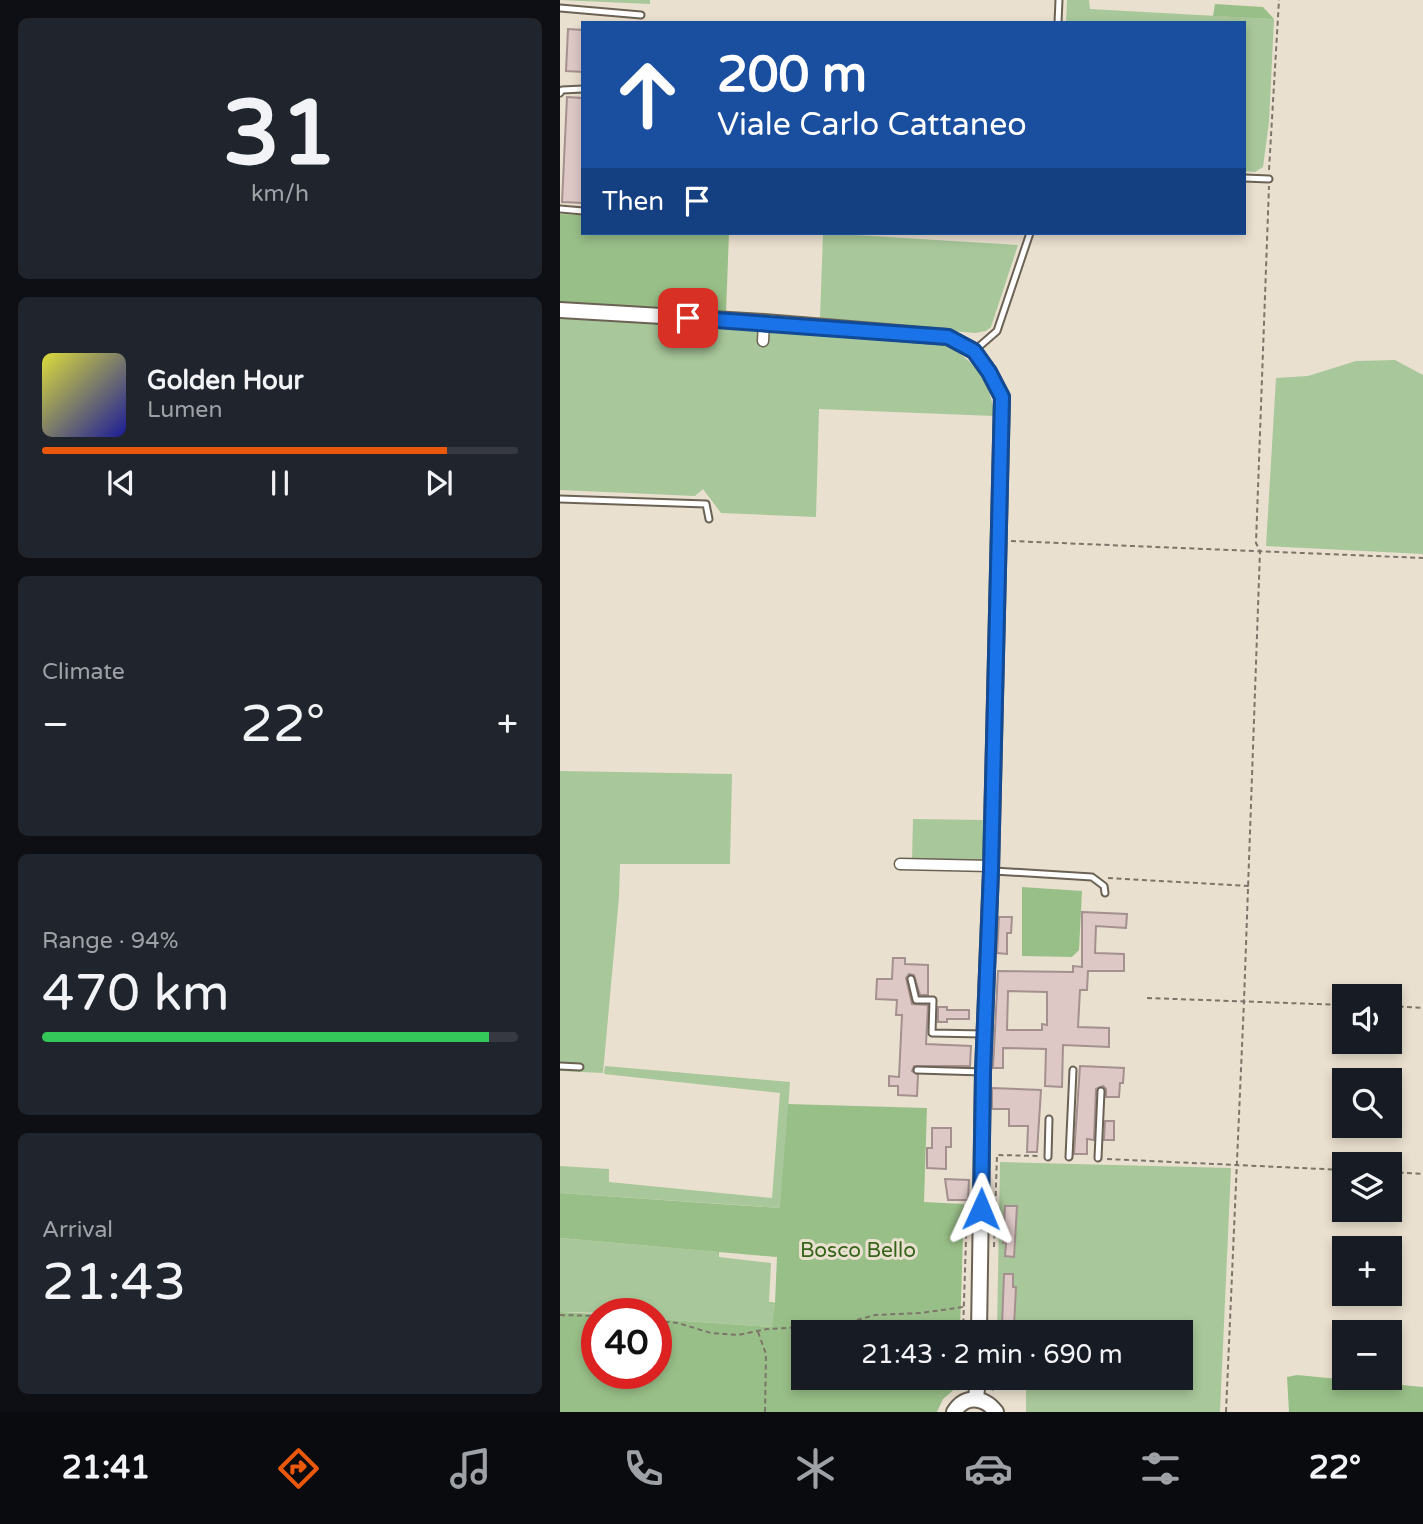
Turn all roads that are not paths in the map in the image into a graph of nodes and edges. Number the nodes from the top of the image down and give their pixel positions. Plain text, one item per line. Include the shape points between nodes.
1 (1059, 0) edge
2 (560, 8) edge
3 (641, 15) dead end
4 (1058, 21) edge
5 (581, 89) edge
6 (561, 91) edge
7 (1246, 178) edge
8 (1269, 179) road end
9 (560, 209) edge
10 (581, 211) edge
11 (1029, 235) edge
12 (560, 310) edge
13 (764, 322) junction
14 (763, 341) dead end
15 (974, 351) junction
16 (560, 499) edge
17 (709, 519) dead end
18 (900, 864) dead end
19 (991, 871) junction
20 (1105, 893) dead end
21 (911, 979) dead end
22 (984, 1034) junction
23 (560, 1066) edge
24 (580, 1067) dead end
25 (917, 1070) dead end
26 (1073, 1070) dead end
27 (983, 1072) junction
28 (1101, 1091) dead end
29 (1049, 1119) dead end
30 (1048, 1157) road end
31 (1069, 1157) dead end
32 (1098, 1158) road end
33 (979, 1320) edge
34 (980, 1390) edge
35 (976, 1399) junction
36 (954, 1412) edge
37 (996, 1412) edge

1 - 4 lane
2 - 3 lane
5 - 6 lane
7 - 8 lane
9 - 10 lane
11 - 15 lane via 997,331
12 - 13 street
13 - 14 street
13 - 15 street via 948,337
15 - 19 street via 1002,397
16 - 17 lane via 706,504
18 - 19 street
19 - 20 lane via 1093,877
19 - 22 street
21 - 22 lane via 916,1000 933,1000 932,1033
22 - 27 street
23 - 24 lane
25 - 27 lane
26 - 31 lane
27 - 33 street
28 - 32 lane
29 - 30 lane
34 - 35 street
35 - 36 street via 963,1402
35 - 37 street

